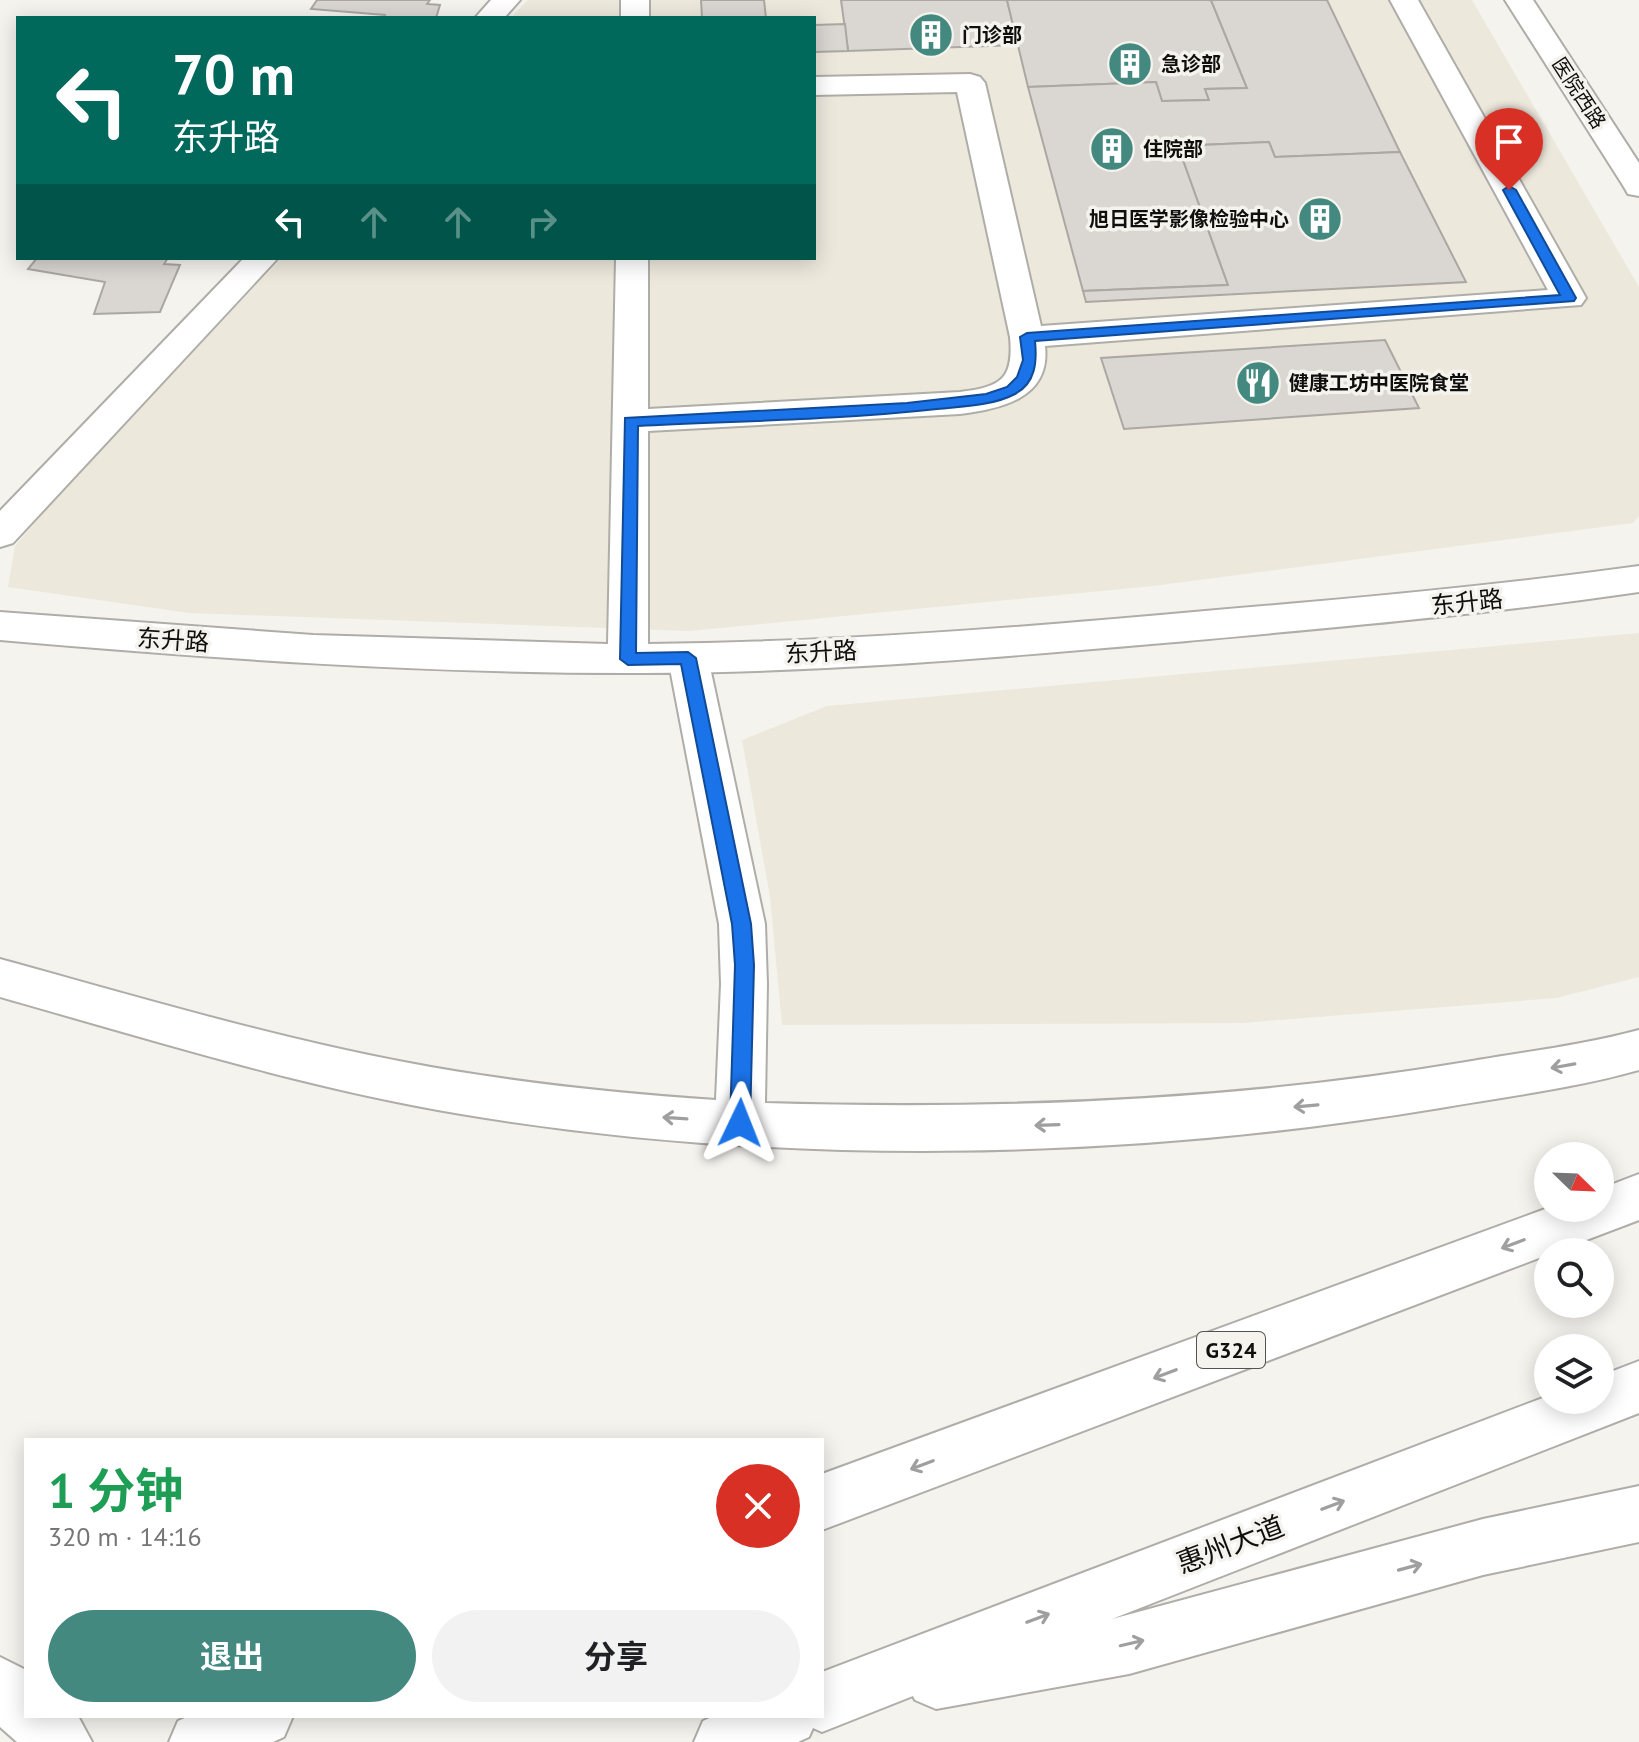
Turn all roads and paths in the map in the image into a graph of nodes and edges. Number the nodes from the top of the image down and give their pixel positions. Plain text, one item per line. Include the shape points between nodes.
1 (506, 0) edge
2 (1404, 0) edge
3 (1519, 0) edge
4 (491, 16) edge
5 (816, 86) edge
6 (1639, 187) edge
7 (260, 260) edge
8 (632, 260) edge
9 (1027, 337) junction
10 (630, 421) junction
11 (0, 534) edge
12 (1639, 579) edge
13 (0, 626) edge
14 (688, 658) junction
15 (628, 659) junction
16 (0, 978) edge
17 (1639, 1050) edge
18 (740, 1123) junction
19 (1639, 1197) edge
20 (1639, 1387) edge
21 (824, 1501) edge
22 (1639, 1514) edge
23 (0, 1687) edge
24 (824, 1702) edge
25 (824, 1703) edge
26 (24, 1708) edge
27 (35, 1718) edge
28 (258, 1718) edge
29 (783, 1718) edge
30 (62, 1742) edge
31 (199, 1742) edge
32 (724, 1742) edge

1 - 4 main road
2 - 9 main road via 1569,298
3 - 6 main road, 医院西路
5 - 9 main road via 970,83
7 - 11 main road
8 - 10 main road
9 - 10 main road via 1030,360 1024,379 988,399 907,408
10 - 15 main road
12 - 14 main road, 东升路 via 1462,603 1126,633
13 - 15 main road, 东升路 via 268,646
14 - 15 main road, 东升路
14 - 18 main road via 742,924
18 -> 16 main road via 447,1090 298,1059
17 -> 18 main road via 1337,1103 1151,1121 963,1128
19 -> 21 main road, G324
24 -> 20 main road, 惠州大道
25 -> 22 main road via 1129,1645 1483,1547
23 - 26 main road
27 - 30 main road
28 - 31 main road
29 - 32 main road, 惠州大道

